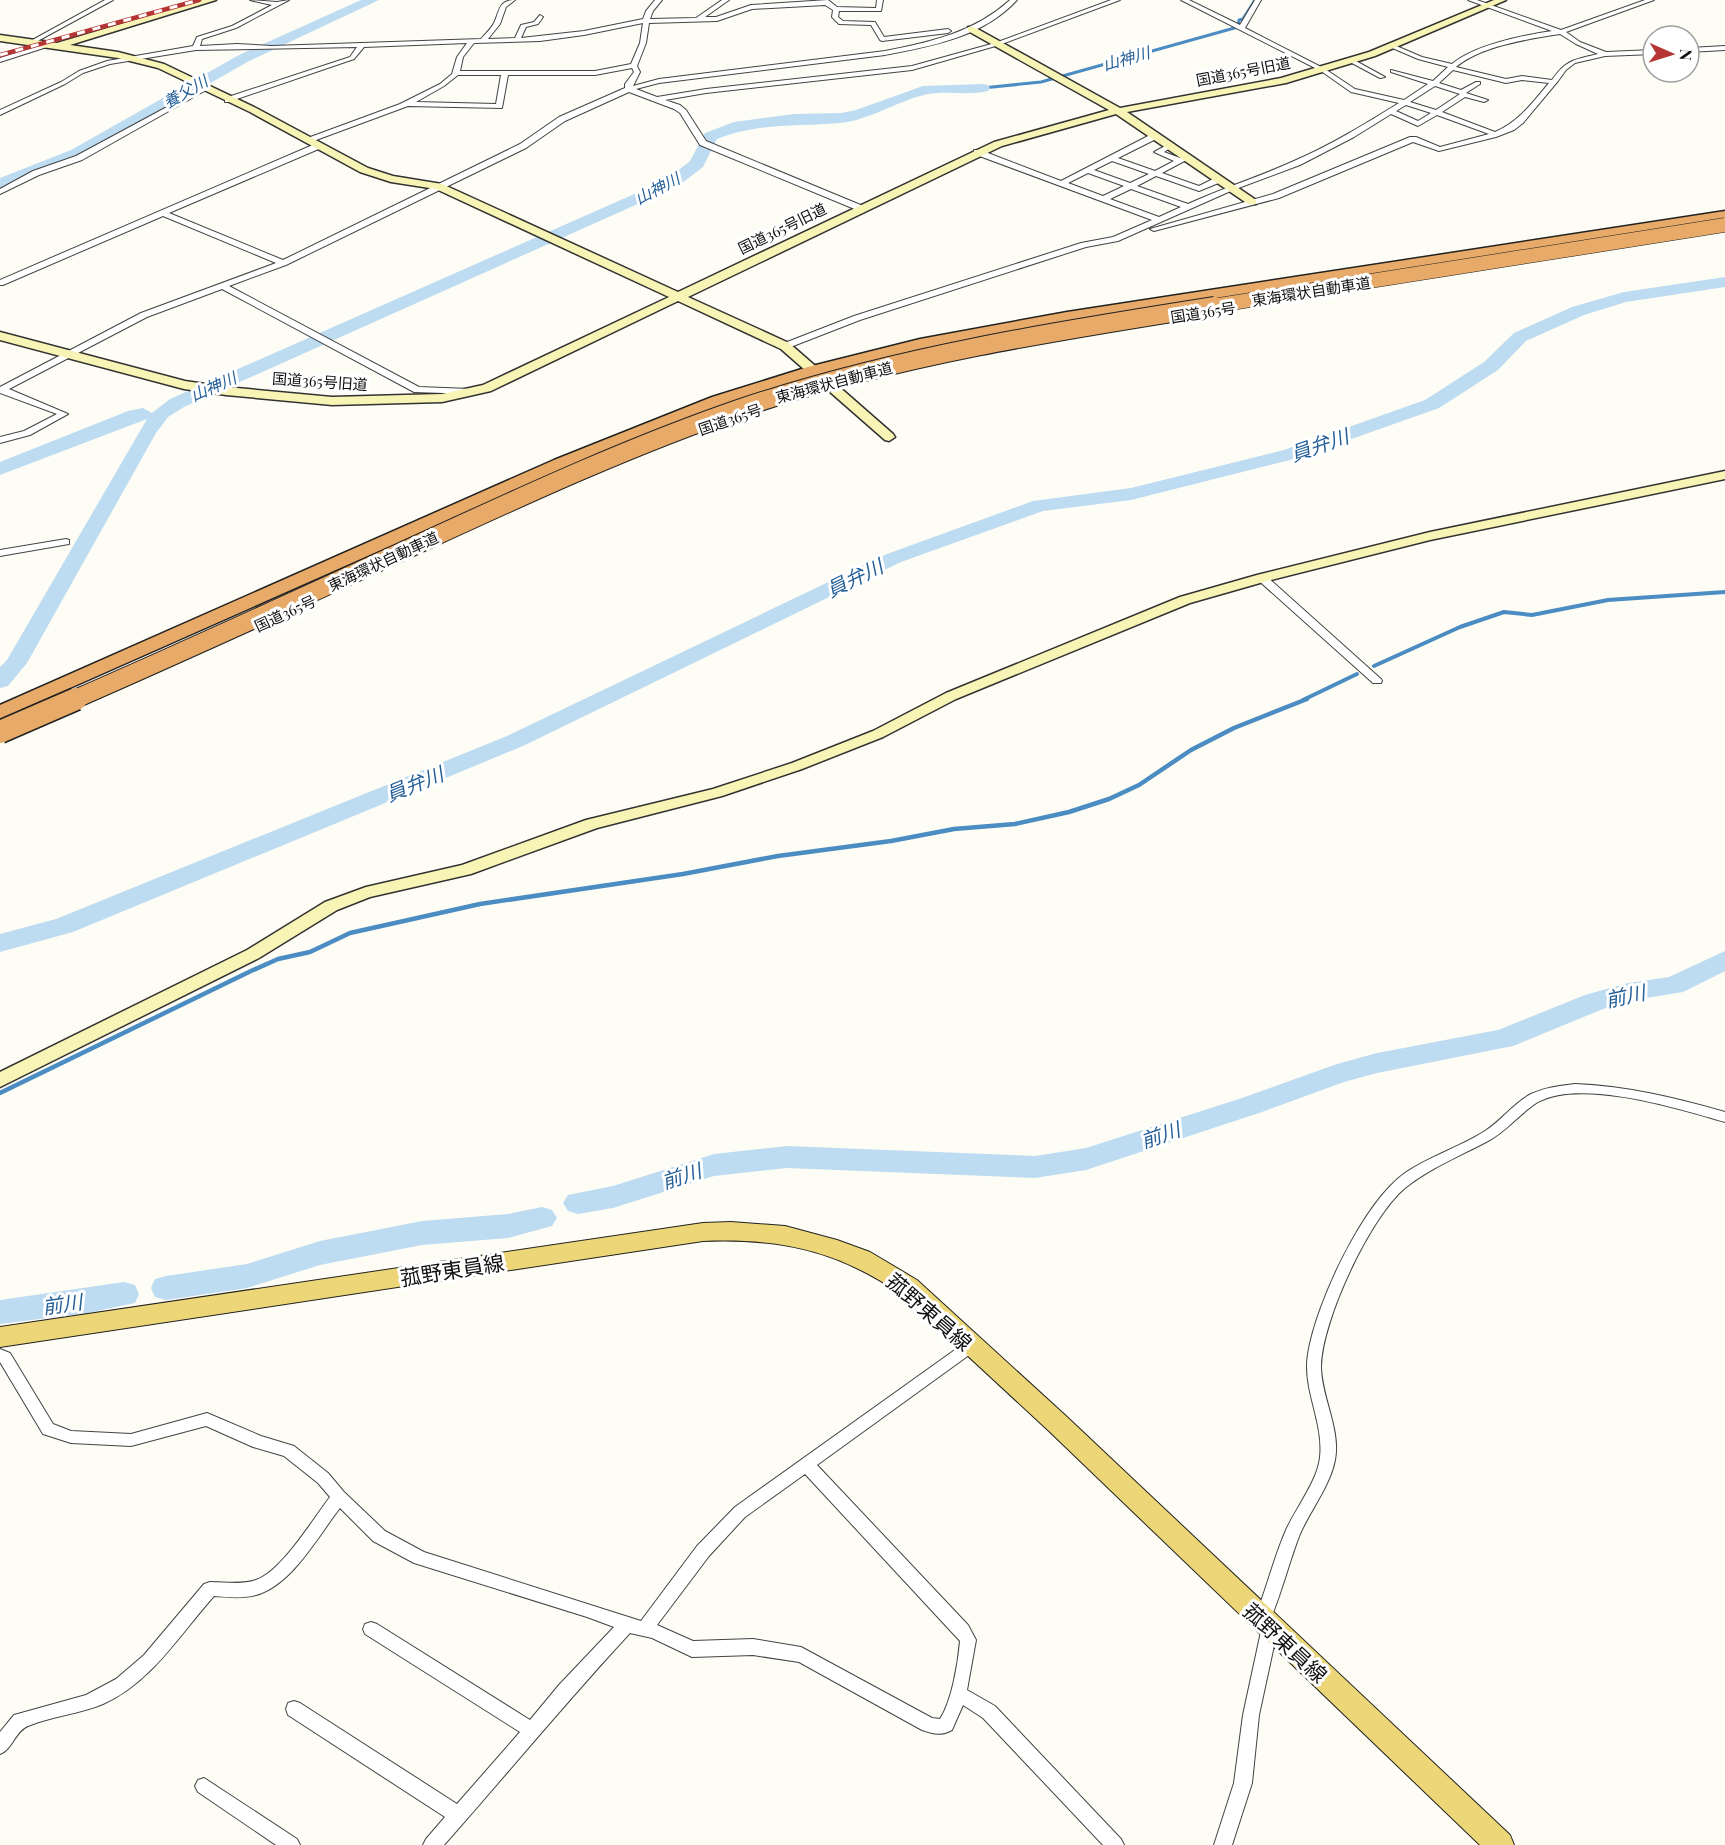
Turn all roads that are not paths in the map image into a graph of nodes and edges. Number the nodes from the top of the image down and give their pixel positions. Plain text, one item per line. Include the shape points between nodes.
1 (110, 0) edge
2 (212, 0) edge
3 (253, 0) edge
4 (286, 0) edge
5 (512, 0) edge
6 (659, 0) edge
7 (726, 0) edge
8 (880, 0) edge
9 (1014, 0) edge
10 (1118, 0) edge
11 (1184, 0) edge
12 (1258, 0) edge
13 (1471, 0) edge
14 (1502, 0) edge
15 (1651, 0) edge
16 (825, 1) edge
17 (278, 4) junction
18 (1489, 6) junction
19 (836, 9) junction
20 (540, 17) dead end
21 (697, 20) junction
22 (644, 22) junction
23 (1241, 29) junction
24 (968, 31) junction
25 (1561, 32) junction
26 (0, 38) edge
27 (517, 40) junction
28 (472, 41) junction
29 (483, 41) junction
30 (30, 43) junction
31 (998, 44) junction
32 (362, 45) junction
33 (52, 46) junction
34 (1392, 46) junction
35 (196, 48) junction
36 (1725, 48) edge
37 (1701, 49) edge
38 (1641, 52) edge
39 (1605, 54) junction
40 (128, 57) junction
41 (0, 60) edge
42 (1352, 61) junction
43 (634, 66) junction
44 (1452, 67) junction
45 (1323, 69) junction
46 (1393, 71) dead end
47 (505, 73) junction
48 (456, 74) junction
49 (1382, 77) dead end
50 (1554, 82) junction
51 (1434, 83) junction
52 (1478, 83) dead end
53 (201, 85) junction
54 (629, 89) junction
55 (1463, 93) junction
56 (657, 99) junction
57 (228, 100) junction
58 (1484, 100) dead end
59 (1404, 102) junction
60 (408, 104) junction
61 (1118, 111) junction
62 (1391, 111) junction
63 (0, 113) edge
64 (1437, 114) junction
65 (1418, 124) junction
66 (1495, 134) junction
67 (1155, 136) junction
68 (1413, 139) junction
69 (313, 144) junction
70 (977, 152) junction
71 (1112, 158) junction
72 (1183, 159) junction
73 (1087, 170) junction
74 (1156, 173) junction
75 (1218, 180) junction
76 (1062, 183) junction
77 (438, 186) junction
78 (1130, 186) junction
79 (1230, 188) junction
80 (0, 192) edge
81 (1106, 198) junction
82 (1252, 202) junction
83 (1189, 207) junction
84 (860, 208) junction
85 (163, 213) junction
86 (1725, 215) edge
87 (1160, 220) junction
88 (1725, 225) edge
89 (1725, 230) edge
90 (1114, 239) junction
91 (283, 263) junction
92 (0, 283) edge
93 (224, 286) junction
94 (676, 296) junction
95 (0, 336) edge
96 (785, 346) junction
97 (71, 354) junction
98 (814, 370) junction
99 (833, 386) junction
100 (1, 389) edge
101 (470, 392) junction
102 (889, 436) dead end
103 (0, 440) edge
104 (1725, 475) edge
105 (66, 542) dead end
106 (0, 553) edge
107 (1262, 578) junction
108 (1377, 681) dead end
109 (0, 713) edge
110 (0, 732) edge
111 (0, 740) edge
112 (0, 1080) edge
113 (1725, 1117) edge
114 (0, 1337) edge
115 (971, 1346) junction
116 (0, 1355) edge
117 (806, 1464) junction
118 (339, 1497) junction
119 (1266, 1623) junction
120 (627, 1625) junction
121 (371, 1629) dead end
122 (644, 1629) junction
123 (958, 1693) junction
124 (294, 1709) dead end
125 (531, 1730) junction
126 (0, 1746) edge
127 (204, 1786) dead end
128 (459, 1816) junction
129 (291, 1845) edge
130 (432, 1845) edge
131 (1115, 1845) edge
132 (1223, 1845) edge
133 (1500, 1845) edge

1 - 30 street
2 - 33 street
3 - 17 street
4 - 17 street
5 - 29 street via 503,6 497,24
6 - 22 street
7 - 21 street
8 - 19 street via 879,10
9 - 24 street via 990,20
10 - 31 street
11 - 23 street
12 - 23 street
13 - 18 street
14 - 18 street, 国道365号旧道
15 - 25 street
16 - 19 street
16 - 21 street via 751,7 724,17
17 - 35 street via 234,27 199,38
18 - 25 street
18 - 34 street, 国道365号旧道
19 - 24 street via 835,17 841,23 873,23 882,39
20 - 27 street via 536,23 523,26
21 - 22 street
22 - 27 street via 574,35
22 - 43 street via 644,41
23 - 45 street
24 - 31 street
24 - 54 street via 885,53 659,81
25 - 39 street
25 - 44 street via 1478,51
26 - 30 street
27 - 29 street
28 - 29 street
28 - 32 street
28 - 48 street via 460,57
30 - 33 street
31 - 56 street via 912,68
31 - 61 street
32 - 35 street
32 - 57 street via 349,60
33 - 40 street
33 - 41 street
34 - 42 street, 国道365号旧道
34 - 44 street
35 - 40 street
36 - 37 street
38 - 39 street
39 - 50 street via 1573,62
40 - 53 street via 161,66
40 - 63 street via 91,67
42 - 45 street, 国道365号旧道
42 - 49 street
43 - 47 street via 595,73
43 - 54 street via 638,72
44 - 50 street via 1506,81 1522,78
44 - 51 street
45 - 59 street via 1353,91
45 - 61 street, 国道365号旧道 via 1268,85
46 - 51 street
47 - 48 street
47 - 60 street via 499,106
48 - 60 street
50 - 66 street via 1520,121
51 - 55 street
51 - 59 street
52 - 55 street
53 - 57 street
53 - 80 street via 80,158 36,173
54 - 56 street
54 - 77 street via 562,119 523,146
55 - 58 street
55 - 64 street
56 - 84 street via 683,112 707,144
57 - 69 street
59 - 62 street
59 - 64 street
60 - 69 street
61 - 67 street
61 - 70 street, 国道365号旧道
62 - 65 street
62 - 79 street via 1296,163
64 - 65 street
64 - 66 street
65 - 68 street
66 - 68 street via 1439,149
67 - 71 street
67 - 72 street
68 - 82 street via 1286,192
69 - 77 street via 382,177
69 - 85 street
70 - 76 street
70 - 84 street, 国道365号旧道
71 - 73 street
71 - 74 street
72 - 74 street
72 - 75 street
73 - 76 street
73 - 78 street
74 - 75 street via 1198,189
74 - 78 street
75 - 79 street
76 - 81 street
77 - 91 street
77 - 94 street
78 - 81 street
78 - 83 street
79 - 82 street
79 - 83 street
81 - 87 street
82 - 90 street
83 - 87 street
84 - 94 street, 国道365号旧道
85 - 91 street
85 - 92 street
86 - 98 highway, 国道365号 via 1045,321 920,344
87 - 90 street
88 - 110 highway, 東海環状自動車道, bridge via 1020,337 805,388 604,460
89 - 99 highway, 国道365号 via 1010,344
90 - 96 street via 1074,248
91 - 93 street
93 - 97 street via 144,315
93 - 101 street via 417,390
94 - 96 street
94 - 101 street, 国道365号旧道
95 - 97 street, 国道365号旧道
96 - 98 street
97 - 100 street
97 - 101 street, 国道365号旧道 via 184,385 309,399 375,401 442,398
98 - 99 street
98 - 109 highway, 国道365号 via 718,401 560,464
99 - 102 street
99 - 111 highway, 国道365号 via 696,430 599,469
100 - 103 street via 64,414 27,433
104 - 107 street via 1430,536
105 - 106 street
107 - 108 street
107 - 112 street via 1185,600 1103,632 951,696 878,734 797,766 717,793 592,824 465,870 366,892 331,906 254,954
113 - 119 street via 1617,1091 1558,1090 1535,1098 1496,1131 1412,1176 1388,1196 1363,1235 1333,1298 1315,1355 1317,1396 1327,1431 1328,1459 1293,1532
114 - 115 main road, 菰野東員線 via 653,1238 762,1231 797,1236 856,1255 909,1287
115 - 117 street
115 - 119 main road, 菰野東員線
116 - 118 street via 48,1429 71,1437 131,1440 207,1419 289,1451 323,1478
117 - 122 street via 730,1522
117 - 123 street via 962,1630 968,1648
118 - 120 street via 379,1536 420,1558
118 - 126 street via 302,1550 267,1582 258,1587 210,1589 153,1655 109,1693 78,1706 20,1721
119 - 132 street via 1243,1783
119 - 133 main road, 菰野東員線
120 - 122 street
120 - 125 street
121 - 125 street
122 - 123 street via 692,1649 753,1647 801,1655 938,1727 948,1721
123 - 131 street via 989,1712
124 - 128 street
125 - 128 street
127 - 129 street
128 - 130 street

